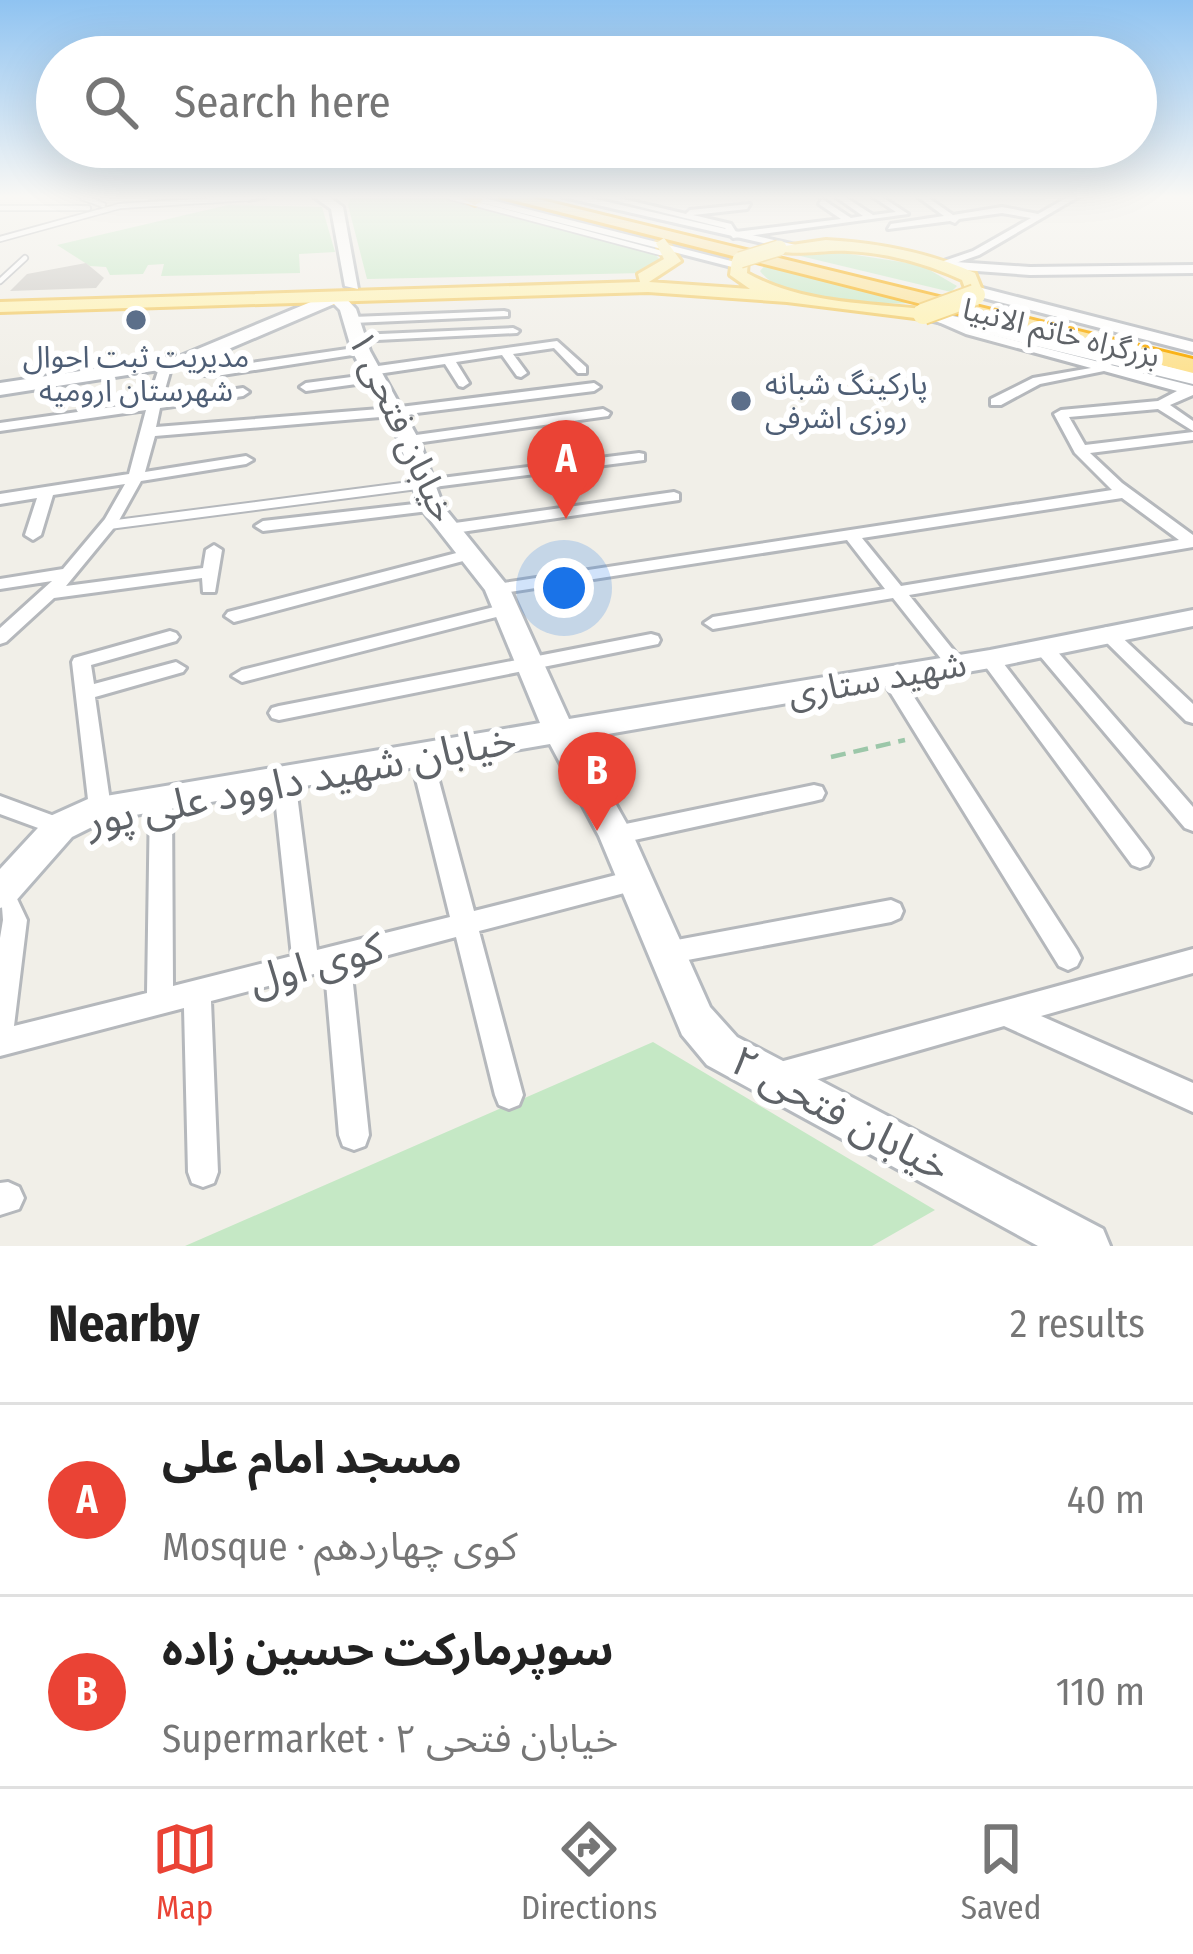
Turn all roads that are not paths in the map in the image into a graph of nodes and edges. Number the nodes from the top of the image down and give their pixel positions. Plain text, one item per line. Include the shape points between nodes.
1 (345, 255) edge
2 (668, 255) edge
3 (694, 255) edge
4 (744, 255) edge
5 (762, 255) edge
6 (789, 255) edge
7 (878, 255) edge
8 (972, 255) edge
9 (25, 258) dead end
10 (737, 265) junction
11 (941, 265) junction
12 (1193, 272) edge
13 (1112, 276) junction
14 (644, 278) junction
15 (0, 281) edge
16 (675, 282) junction
17 (976, 291) junction
18 (189, 296) junction
19 (0, 297) edge
20 (786, 298) junction
21 (264, 299) junction
22 (0, 308) edge
23 (505, 314) dead end
24 (928, 315) junction
25 (1110, 327) junction
26 (260, 330) junction
27 (357, 331) junction
28 (513, 331) dead end
29 (505, 351) junction
30 (1193, 351) edge
31 (448, 360) junction
32 (176, 363) junction
33 (1193, 366) edge
34 (1109, 368) junction
35 (582, 370) dead end
36 (520, 373) dead end
37 (463, 383) dead end
38 (1192, 386) edge
39 (306, 387) dead end
40 (594, 387) dead end
41 (0, 389) edge
42 (243, 392) dead end
43 (150, 402) junction
44 (996, 403) dead end
45 (1160, 405) junction
46 (392, 412) junction
47 (603, 413) dead end
48 (0, 427) edge
49 (149, 432) junction
50 (1193, 432) edge
51 (409, 440) junction
52 (1080, 450) junction
53 (639, 457) dead end
54 (246, 460) dead end
55 (137, 474) junction
56 (47, 490) junction
57 (1125, 493) junction
58 (429, 496) junction
59 (674, 496) dead end
60 (0, 499) edge
61 (109, 525) junction
62 (263, 526) dead end
63 (448, 529) junction
64 (33, 535) dead end
65 (853, 538) junction
66 (1193, 542) edge
67 (214, 550) dead end
68 (472, 554) junction
69 (69, 573) junction
70 (0, 584) edge
71 (50, 593) junction
72 (894, 593) junction
73 (502, 599) junction
74 (234, 616) dead end
75 (1193, 619) edge
76 (713, 623) dead end
77 (1107, 633) junction
78 (170, 637) dead end
79 (0, 638) edge
80 (651, 640) dead end
81 (1042, 646) junction
82 (990, 659) junction
83 (953, 661) junction
84 (530, 666) junction
85 (176, 668) dead end
86 (890, 674) junction
87 (242, 676) dead end
88 (85, 693) junction
89 (279, 713) dead end
90 (1193, 716) edge
91 (559, 731) junction
92 (421, 754) junction
93 (284, 778) junction
94 (814, 793) dead end
95 (160, 800) junction
96 (0, 805) edge
97 (100, 808) junction
98 (1193, 822) edge
99 (60, 827) junction
100 (616, 835) junction
101 (1140, 858) dead end
102 (632, 881) junction
103 (1, 892) edge
104 (891, 911) dead end
105 (467, 924) junction
106 (666, 953) junction
107 (337, 958) junction
108 (1068, 958) dead end
109 (1190, 964) edge
110 (306, 965) junction
111 (197, 994) junction
112 (160, 1004) junction
113 (1004, 1013) junction
114 (0, 1030) edge
115 (0, 1043) edge
116 (775, 1077) junction
117 (509, 1095) dead end
118 (1193, 1098) edge
119 (354, 1135) dead end
120 (203, 1172) dead end
121 (1086, 1246) edge

1 - 27 street, خیابان فتحی ۱
2 - 14 main road via 673,261
3 - 10 street
4 - 33 highway, بزرگراه خاتم الانبیا
5 - 10 main road, bridge
6 - 30 highway, بزرگراه خاتم الانبیا
7 - 11 main road
8 - 11 street
9 - 15 lane
10 - 16 main road
10 - 20 main road via 749,283
11 - 12 street
11 - 17 main road
12 - 13 street
13 - 17 street
13 - 25 street via 1056,291 1060,302
14 - 16 main road
14 - 27 main road
16 - 20 main road
16 - 27 main road via 381,295
17 - 24 main road, bridge
17 - 25 street
18 - 19 main road
18 - 21 main road
18 - 22 main road
18 - 27 main road
20 - 24 main road
21 - 26 street via 289,302
21 - 27 main road
23 - 27 street
24 - 34 street
24 - 38 street
25 - 30 street
26 - 27 street
26 - 32 street
27 - 28 street
27 - 31 street
27 - 32 street via 216,372
27 - 39 street
27 - 46 street, خیابان فتحی ۱
29 - 31 street
29 - 35 street via 563,345
29 - 36 street
31 - 37 street
32 - 41 street
32 - 43 street
34 - 38 street
34 - 44 street via 1037,381
38 - 45 street
40 - 46 street
42 - 43 street
43 - 48 street
43 - 49 street
45 - 50 street
45 - 52 street via 1061,414
46 - 49 street
46 - 51 street, خیابان فتحی ۱
47 - 51 street
49 - 55 street
50 - 52 street
51 - 58 street, خیابان فتحی ۱
52 - 57 street
53 - 58 street
54 - 55 street
55 - 56 street
55 - 61 street
56 - 60 street
56 - 64 street
57 - 65 street
57 - 66 street
58 - 61 lane
58 - 62 street
58 - 63 street, خیابان فتحی ۱
59 - 63 street
61 - 69 street
63 - 68 street, خیابان فتحی ۱
65 - 72 street
65 - 73 street
66 - 72 street
67 - 71 street via 210,580
68 - 73 street, خیابان فتحی ۱
68 - 74 street
69 - 70 street
69 - 71 street
71 - 79 street
72 - 76 street
72 - 83 street
73 - 84 street, خیابان فتحی ۱
73 - 87 street
75 - 77 street, شهید ستاری
77 - 81 street, شهید ستاری
77 - 90 street
78 - 88 street via 81,662
80 - 84 street
81 - 82 street, شهید ستاری
81 - 98 street
82 - 83 street, شهید ستاری
82 - 101 street
83 - 86 street, شهید ستاری
84 - 89 street
84 - 91 street, خیابان فتحی ۱
85 - 88 street
86 - 91 street, شهید ستاری
86 - 108 street
88 - 97 street
91 - 92 street, خیابان شهید داوود علی پور
91 - 100 street, خیابان فتحی ۲
92 - 93 street, خیابان شهید داوود علی پور
92 - 105 street
93 - 95 street, خیابان شهید داوود علی پور
93 - 110 street
94 - 100 street
95 - 97 street, خیابان شهید داوود علی پور
95 - 112 street
96 - 99 street
97 - 99 street, خیابان شهید داوود علی پور
99 - 103 street, خیابان شهید داوود علی پور
100 - 102 street, خیابان فتحی ۲
102 - 105 street, کوی اول
102 - 106 street, خیابان فتحی ۲
103 - 114 street via 15,920
104 - 106 street
105 - 107 street, کوی اول
105 - 117 street
106 - 116 street, خیابان فتحی ۲ via 696,1021 722,1051
107 - 110 street, کوی اول
107 - 119 street
109 - 113 street
110 - 111 street, کوی اول
111 - 112 street, کوی اول
111 - 120 street
112 - 115 street, کوی اول
113 - 116 street
113 - 118 street
116 - 121 street, خیابان فتحی ۲

